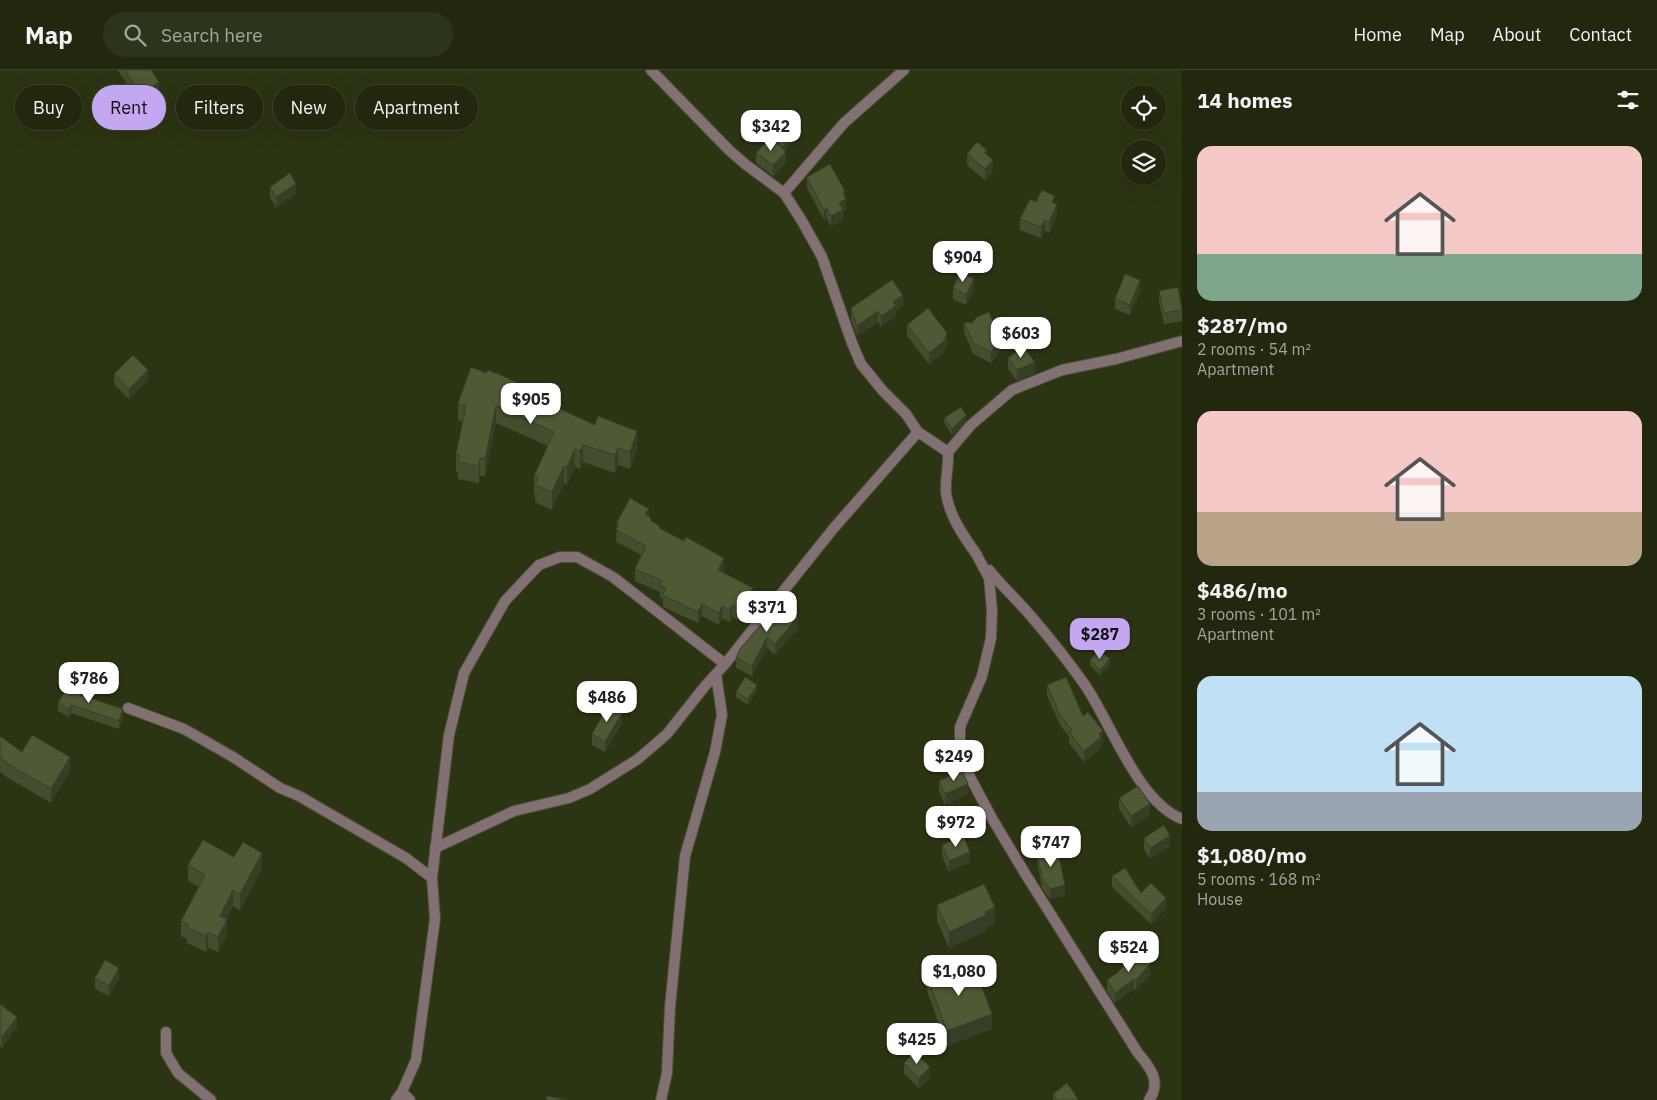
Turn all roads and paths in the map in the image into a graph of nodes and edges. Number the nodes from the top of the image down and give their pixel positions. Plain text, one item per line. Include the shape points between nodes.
1 (651, 70) edge
2 (904, 70) edge
3 (784, 193) junction
4 (1182, 342) edge
5 (918, 432) junction
6 (948, 452) junction
7 (974, 550) junction
8 (725, 664) junction
9 (716, 674) junction
10 (128, 708) dead end
11 (1182, 819) edge
12 (435, 848) junction
13 (432, 878) junction
14 (166, 1032) dead end
15 (399, 1096) edge
16 (211, 1100) edge
17 (410, 1100) edge
18 (660, 1100) edge
19 (1149, 1100) edge

1 - 3 street via 729,150
2 - 3 street via 844,123
3 - 5 street via 822,257 861,364
4 - 6 street via 1062,370 1012,390 971,426
5 - 6 street
5 - 8 street via 833,529
6 - 7 street via 946,492 955,521
7 - 11 street via 1085,686 1156,802 1172,816
7 - 19 street via 990,578 991,638 982,676 960,727 960,746 970,776 997,828 1154,1074 1155,1085
8 - 9 street
8 - 12 street via 613,577 577,557 560,557 539,566 505,601 464,673 449,735
9 - 12 street via 667,734 638,759 590,789 569,798 514,811
9 - 18 street via 722,715 715,752 685,856 667,1073
10 - 13 street via 184,729 280,788 406,858
12 - 13 street
13 - 15 street via 435,919 416,1060
14 - 16 street via 166,1053 178,1073
15 - 17 street

